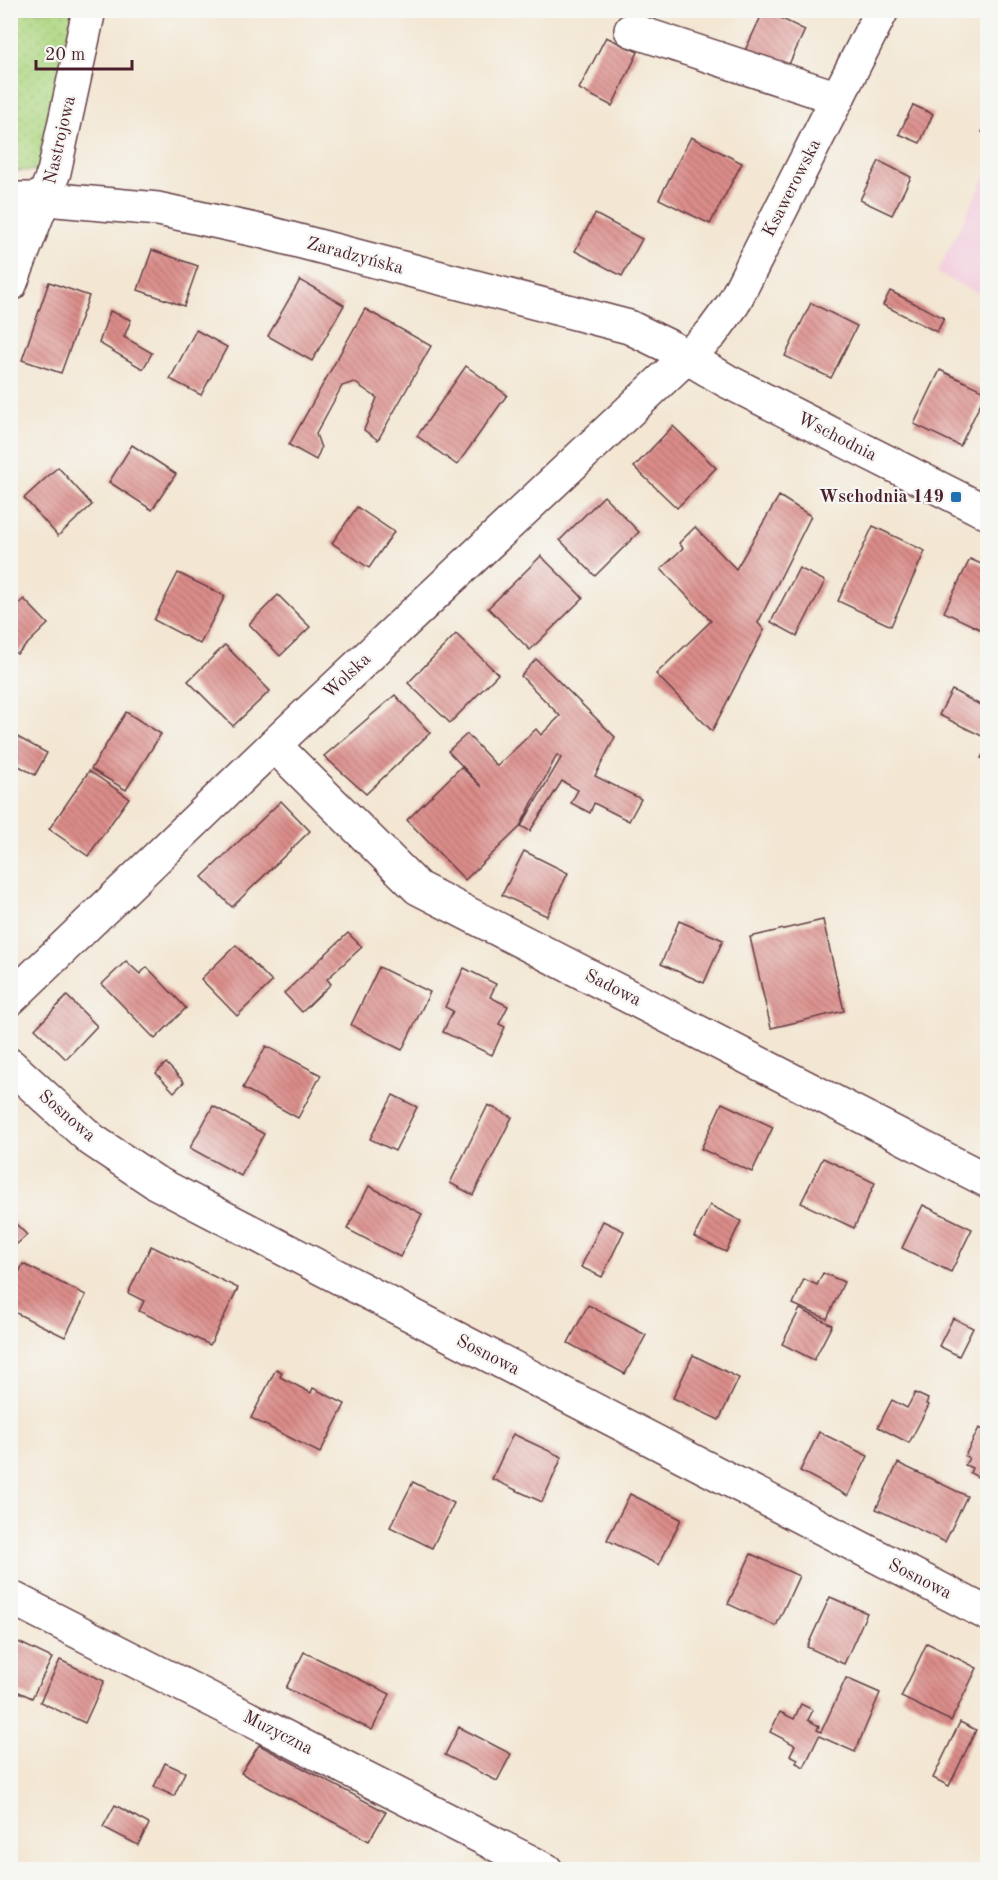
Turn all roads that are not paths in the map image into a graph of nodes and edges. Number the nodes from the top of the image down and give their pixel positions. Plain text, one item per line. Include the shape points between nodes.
1 (89, 10) edge
2 (882, 10) edge
3 (631, 30) dead end
4 (838, 98) junction
5 (10, 199) edge
6 (46, 199) junction
7 (10, 285) edge
8 (688, 357) junction
9 (987, 513) edge
10 (274, 745) junction
11 (10, 999) edge
12 (10, 1065) edge
13 (987, 1181) edge
14 (10, 1597) edge
15 (987, 1614) edge
16 (546, 1869) edge

1 - 6 street, Nastrojowa
2 - 4 street, Ksawerowska
3 - 4 street
4 - 8 street, Ksawerowska via 733,304 723,321
5 - 6 street, Zaradzyńska
6 - 7 street, Nastrojowa
6 - 8 street, Zaradzyńska via 158,209 264,232 629,327
8 - 9 street, Wschodnia via 727,381
8 - 10 street, Wolska
10 - 11 street, Wolska
10 - 13 street, Sadowa via 418,888
12 - 15 street, Sosnowa via 92,1140 155,1182
14 - 16 street, Muzyczna

